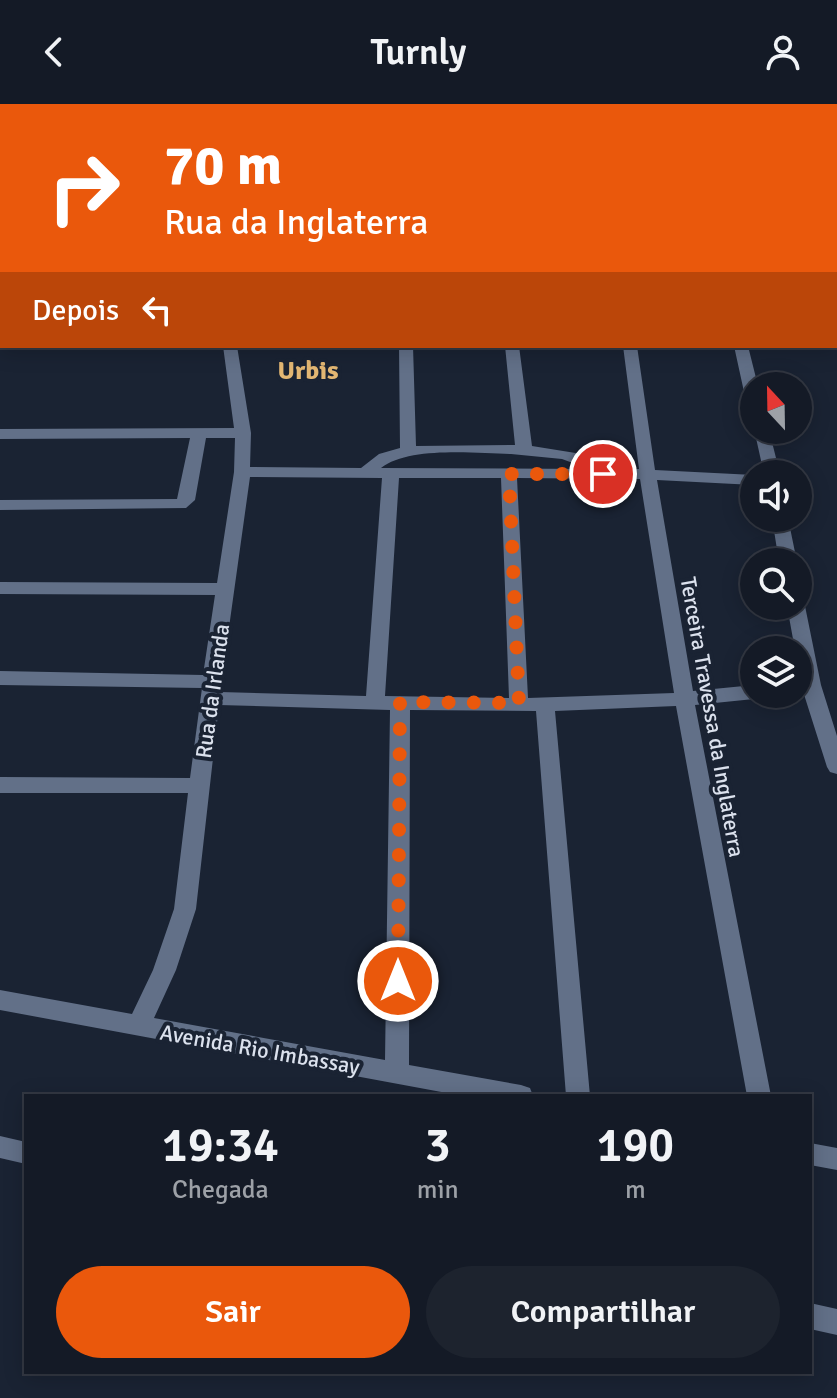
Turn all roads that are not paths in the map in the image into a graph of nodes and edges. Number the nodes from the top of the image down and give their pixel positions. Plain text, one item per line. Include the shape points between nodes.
1 (230, 348) edge
2 (406, 348) edge
3 (512, 348) edge
4 (630, 348) edge
5 (741, 348) edge
6 (747, 372) edge
7 (199, 433) junction
8 (243, 433) junction
9 (0, 434) edge
10 (524, 450) junction
11 (408, 451) junction
12 (242, 472) junction
13 (365, 473) junction
14 (391, 473) junction
15 (509, 474) junction
16 (603, 474) junction
17 (646, 474) junction
18 (740, 479) edge
19 (0, 505) edge
20 (0, 588) edge
21 (227, 589) junction
22 (0, 678) edge
23 (211, 690) junction
24 (740, 694) edge
25 (685, 700) junction
26 (375, 701) junction
27 (400, 702) junction
28 (519, 703) junction
29 (545, 703) junction
30 (812, 705) edge
31 (837, 767) edge
32 (0, 785) edge
33 (199, 786) junction
34 (0, 1000) edge
35 (137, 1027) junction
36 (397, 1073) junction
37 (510, 1094) edge
38 (578, 1094) edge
39 (759, 1094) edge
40 (0, 1147) edge
41 (24, 1153) edge
42 (812, 1154) edge
43 (837, 1159) edge
44 (812, 1316) edge
45 (837, 1322) edge

1 - 8 street, Rua da Irlanda
2 - 11 street
3 - 10 street
4 - 17 street, Terceira Travessa da Inglaterra
5 - 6 street
7 - 8 street
7 - 9 street
7 - 19 street via 187,500 180,504
8 - 12 street, Rua da Irlanda
10 - 11 street
10 - 16 street via 576,456
11 - 13 street via 385,457
12 - 13 street
12 - 21 street, Rua da Irlanda
13 - 14 street
14 - 15 street
14 - 26 street
15 - 16 street
15 - 28 street
16 - 17 street
17 - 18 street
17 - 25 street, Terceira Travessa da Inglaterra
20 - 21 street
21 - 23 street, Rua da Irlanda
22 - 23 street
23 - 26 street
23 - 33 street, Rua da Irlanda
24 - 25 street
25 - 29 street
25 - 39 street, Terceira Travessa da Inglaterra
26 - 27 street
27 - 28 street
27 - 36 street
28 - 29 street
29 - 38 street
30 - 31 street
32 - 33 street
33 - 35 street, Rua da Irlanda via 176,945
34 - 35 street, Avenida Rio Imbassay
35 - 36 street, Avenida Rio Imbassay
36 - 37 street, Avenida Rio Imbassay
40 - 41 street
42 - 43 street
44 - 45 street

